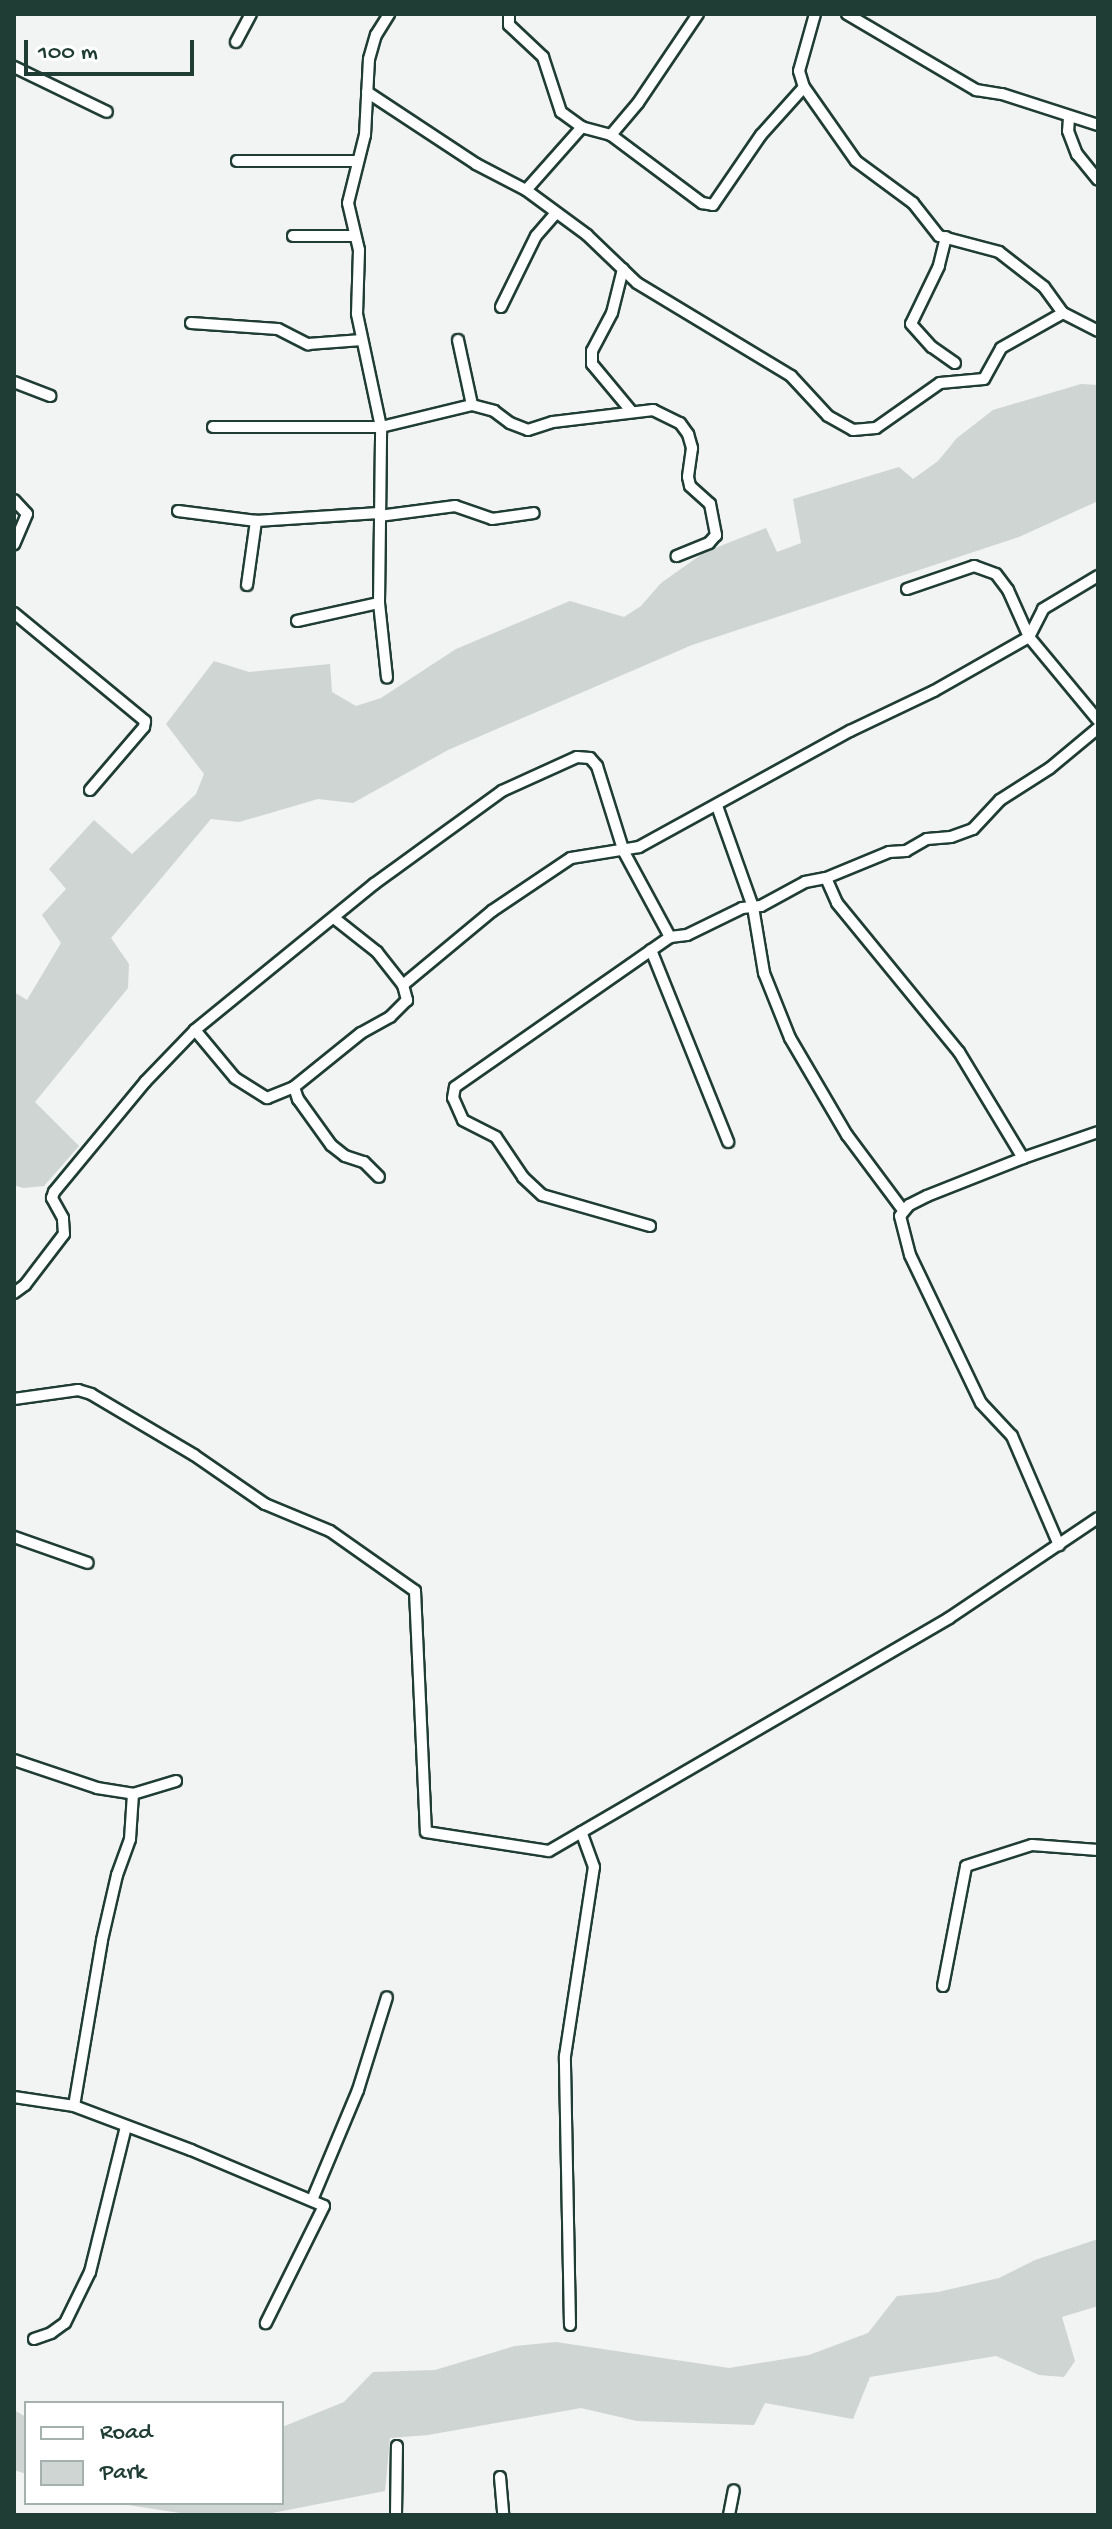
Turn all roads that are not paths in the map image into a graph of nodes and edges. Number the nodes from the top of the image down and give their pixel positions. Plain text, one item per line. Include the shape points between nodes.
1 (251, 14) edge
2 (389, 14) edge
3 (509, 14) edge
4 (698, 14) edge
5 (815, 14) edge
6 (847, 14) edge
7 (236, 42) dead end
8 (14, 67) edge
9 (804, 87) junction
10 (367, 92) junction
11 (107, 112) dead end
12 (1069, 118) junction
13 (1098, 125) edge
14 (582, 127) junction
15 (611, 135) junction
16 (237, 161) dead end
17 (356, 161) junction
18 (1098, 180) edge
19 (526, 190) junction
20 (555, 214) junction
21 (293, 236) dead end
22 (354, 236) junction
23 (946, 237) junction
24 (623, 269) junction
25 (501, 307) dead end
26 (1063, 313) junction
27 (191, 323) dead end
28 (1098, 331) edge
29 (362, 340) junction
30 (458, 340) dead end
31 (955, 363) dead end
32 (14, 382) edge
33 (50, 396) dead end
34 (472, 405) junction
35 (632, 412) junction
36 (213, 427) dead end
37 (381, 427) junction
38 (14, 500) edge
39 (178, 511) dead end
40 (534, 513) dead end
41 (379, 514) junction
42 (256, 521) junction
43 (14, 544) edge
44 (677, 556) dead end
45 (1098, 576) edge
46 (247, 585) dead end
47 (907, 589) dead end
48 (379, 603) junction
49 (14, 613) edge
50 (297, 621) dead end
51 (1029, 637) junction
52 (387, 678) dead end
53 (1098, 720) edge
54 (1098, 728) edge
55 (90, 790) dead end
56 (717, 806) junction
57 (624, 852) junction
58 (826, 878) junction
59 (753, 907) junction
60 (334, 918) junction
61 (670, 937) junction
62 (651, 950) junction
63 (403, 985) junction
64 (195, 1030) junction
65 (294, 1087) junction
66 (1098, 1132) edge
67 (728, 1142) dead end
68 (1023, 1158) junction
69 (379, 1177) dead end
70 (903, 1210) junction
71 (650, 1226) dead end
72 (14, 1293) edge
73 (14, 1399) edge
74 (1098, 1518) edge
75 (14, 1537) edge
76 (1059, 1545) junction
77 (88, 1563) dead end
78 (14, 1760) edge
79 (176, 1781) dead end
80 (133, 1794) junction
81 (581, 1832) junction
82 (1098, 1850) edge
83 (943, 1986) dead end
84 (387, 1997) dead end
85 (14, 2097) edge
86 (74, 2106) junction
87 (126, 2127) junction
88 (312, 2200) junction
89 (266, 2323) dead end
90 (570, 2325) dead end
91 (34, 2339) dead end
92 (397, 2446) dead end
93 (500, 2477) dead end
94 (734, 2490) dead end
95 (396, 2515) edge
96 (503, 2515) edge
97 (729, 2515) edge

1 - 7 street
2 - 10 street via 369,59
3 - 14 street via 509,25 543,57 561,112
4 - 15 street
5 - 9 street via 799,71
6 - 12 street via 976,90
8 - 11 street
9 - 15 street via 761,135 713,205 702,203
9 - 23 street via 856,161 913,203 928,225
10 - 17 street via 365,135
10 - 19 street via 476,164
12 - 13 street
12 - 18 street via 1077,154
14 - 15 street
14 - 19 street
16 - 17 street
17 - 22 street via 348,203
19 - 20 street
20 - 24 street
20 - 25 street via 536,236
21 - 22 street
22 - 29 street
23 - 26 street via 999,252 1044,287
23 - 31 street via 934,278 911,324
24 - 26 street via 637,283 791,376 828,416 853,430 876,428 940,383 984,379 1001,348
24 - 35 street via 612,313 592,351 592,364
26 - 28 street
27 - 29 street via 278,329 314,345
29 - 37 street
30 - 34 street
32 - 33 street
34 - 35 street via 528,430
34 - 37 street
35 - 44 street via 653,410 680,423 692,448 690,486 710,504 716,535
36 - 37 street
37 - 41 street
38 - 43 street via 27,514
39 - 42 street
40 - 41 street via 492,519 455,506
41 - 42 street
41 - 48 street
42 - 46 street
45 - 51 street via 1043,609
47 - 51 street via 974,566 987,568 1008,590
48 - 50 street
48 - 52 street
49 - 55 street via 145,721
51 - 53 street
51 - 56 street
54 - 58 street via 1000,800 973,829 927,839
56 - 57 street
56 - 59 street
57 - 60 street via 597,766 590,758 577,757 502,791
57 - 61 street
57 - 63 street via 571,858 492,911
58 - 59 street via 805,882
58 - 68 street via 837,903 959,1052
59 - 61 street
59 - 70 street via 764,973 790,1038 847,1135
60 - 63 street via 377,952
60 - 64 street
61 - 62 street
62 - 67 street
62 - 71 street via 470,1075 455,1087 453,1098 463,1120 496,1137 542,1195
63 - 65 street via 407,1000 399,1010
64 - 65 street via 235,1078 267,1098
64 - 72 street via 54,1192 64,1234
65 - 69 street via 331,1145 364,1162
66 - 68 street
68 - 70 street
70 - 76 street via 910,1255 981,1403 1012,1436
73 - 81 street via 78,1390 91,1394 265,1504 330,1531 415,1591 426,1832 549,1851
74 - 76 street
75 - 77 street
76 - 81 street via 949,1618
78 - 80 street via 97,1788
79 - 80 street
80 - 86 street via 130,1839 99,1954
81 - 90 street via 594,1867 565,2056
82 - 83 street via 1032,1845 966,1866
84 - 88 street via 358,2090
85 - 86 street
86 - 87 street
87 - 88 street
87 - 91 street via 90,2272 65,2323
88 - 89 street via 324,2206
92 - 95 street
93 - 96 street
94 - 97 street

